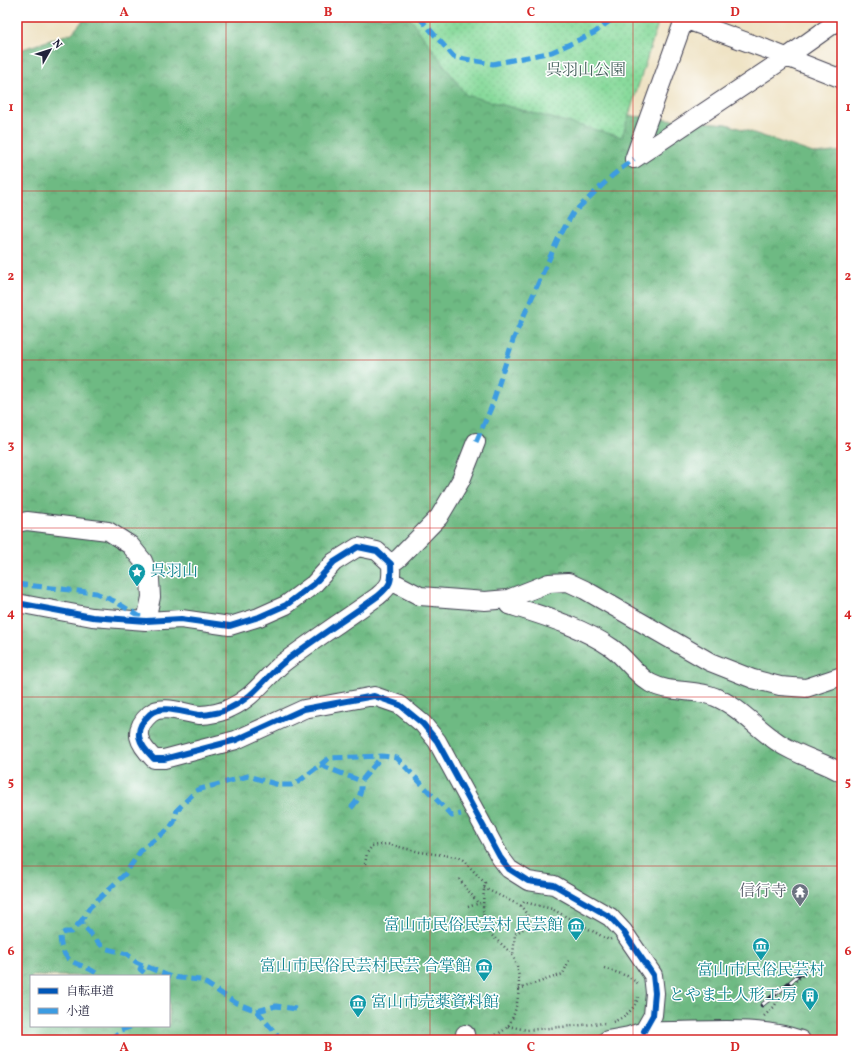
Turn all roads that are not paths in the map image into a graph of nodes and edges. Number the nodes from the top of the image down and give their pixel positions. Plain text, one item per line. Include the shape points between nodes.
1 (684, 18) edge
2 (842, 18) edge
3 (787, 57) junction
4 (842, 79) edge
5 (476, 442) dead end
6 (17, 523) edge
7 (391, 572) junction
8 (508, 599) junction
9 (17, 603) edge
10 (146, 621) junction
11 (842, 676) edge
12 (842, 773) edge
13 (644, 1031) junction
14 (607, 1040) edge
15 (801, 1040) edge

1 - 3 street
1 - 3 street via 634,159
2 - 3 street
3 - 4 street
5 - 7 street via 461,480 438,517 399,558
6 - 10 street via 27,521 108,531 130,545 143,561 150,579 151,597
7 - 8 street via 420,596 485,601
7 - 10 street via 377,551 358,547 334,562 314,584 286,605 259,617 230,626 181,619
7 - 13 street via 388,587 378,596 282,664 248,698 229,709 202,715 163,709 151,713 141,725 138,735 143,748 154,759 164,759 236,740 304,709 374,696 400,705 423,724 438,741 500,857 509,869 528,881 554,885 610,917 623,931 653,975 654,1015
8 - 11 street via 549,583 568,582 710,662 753,680 806,688
8 - 12 street via 509,605 596,637 650,683 665,689 693,691 713,696 730,703 779,744
9 - 10 street via 92,617
13 - 14 street
13 - 15 street via 755,1026

